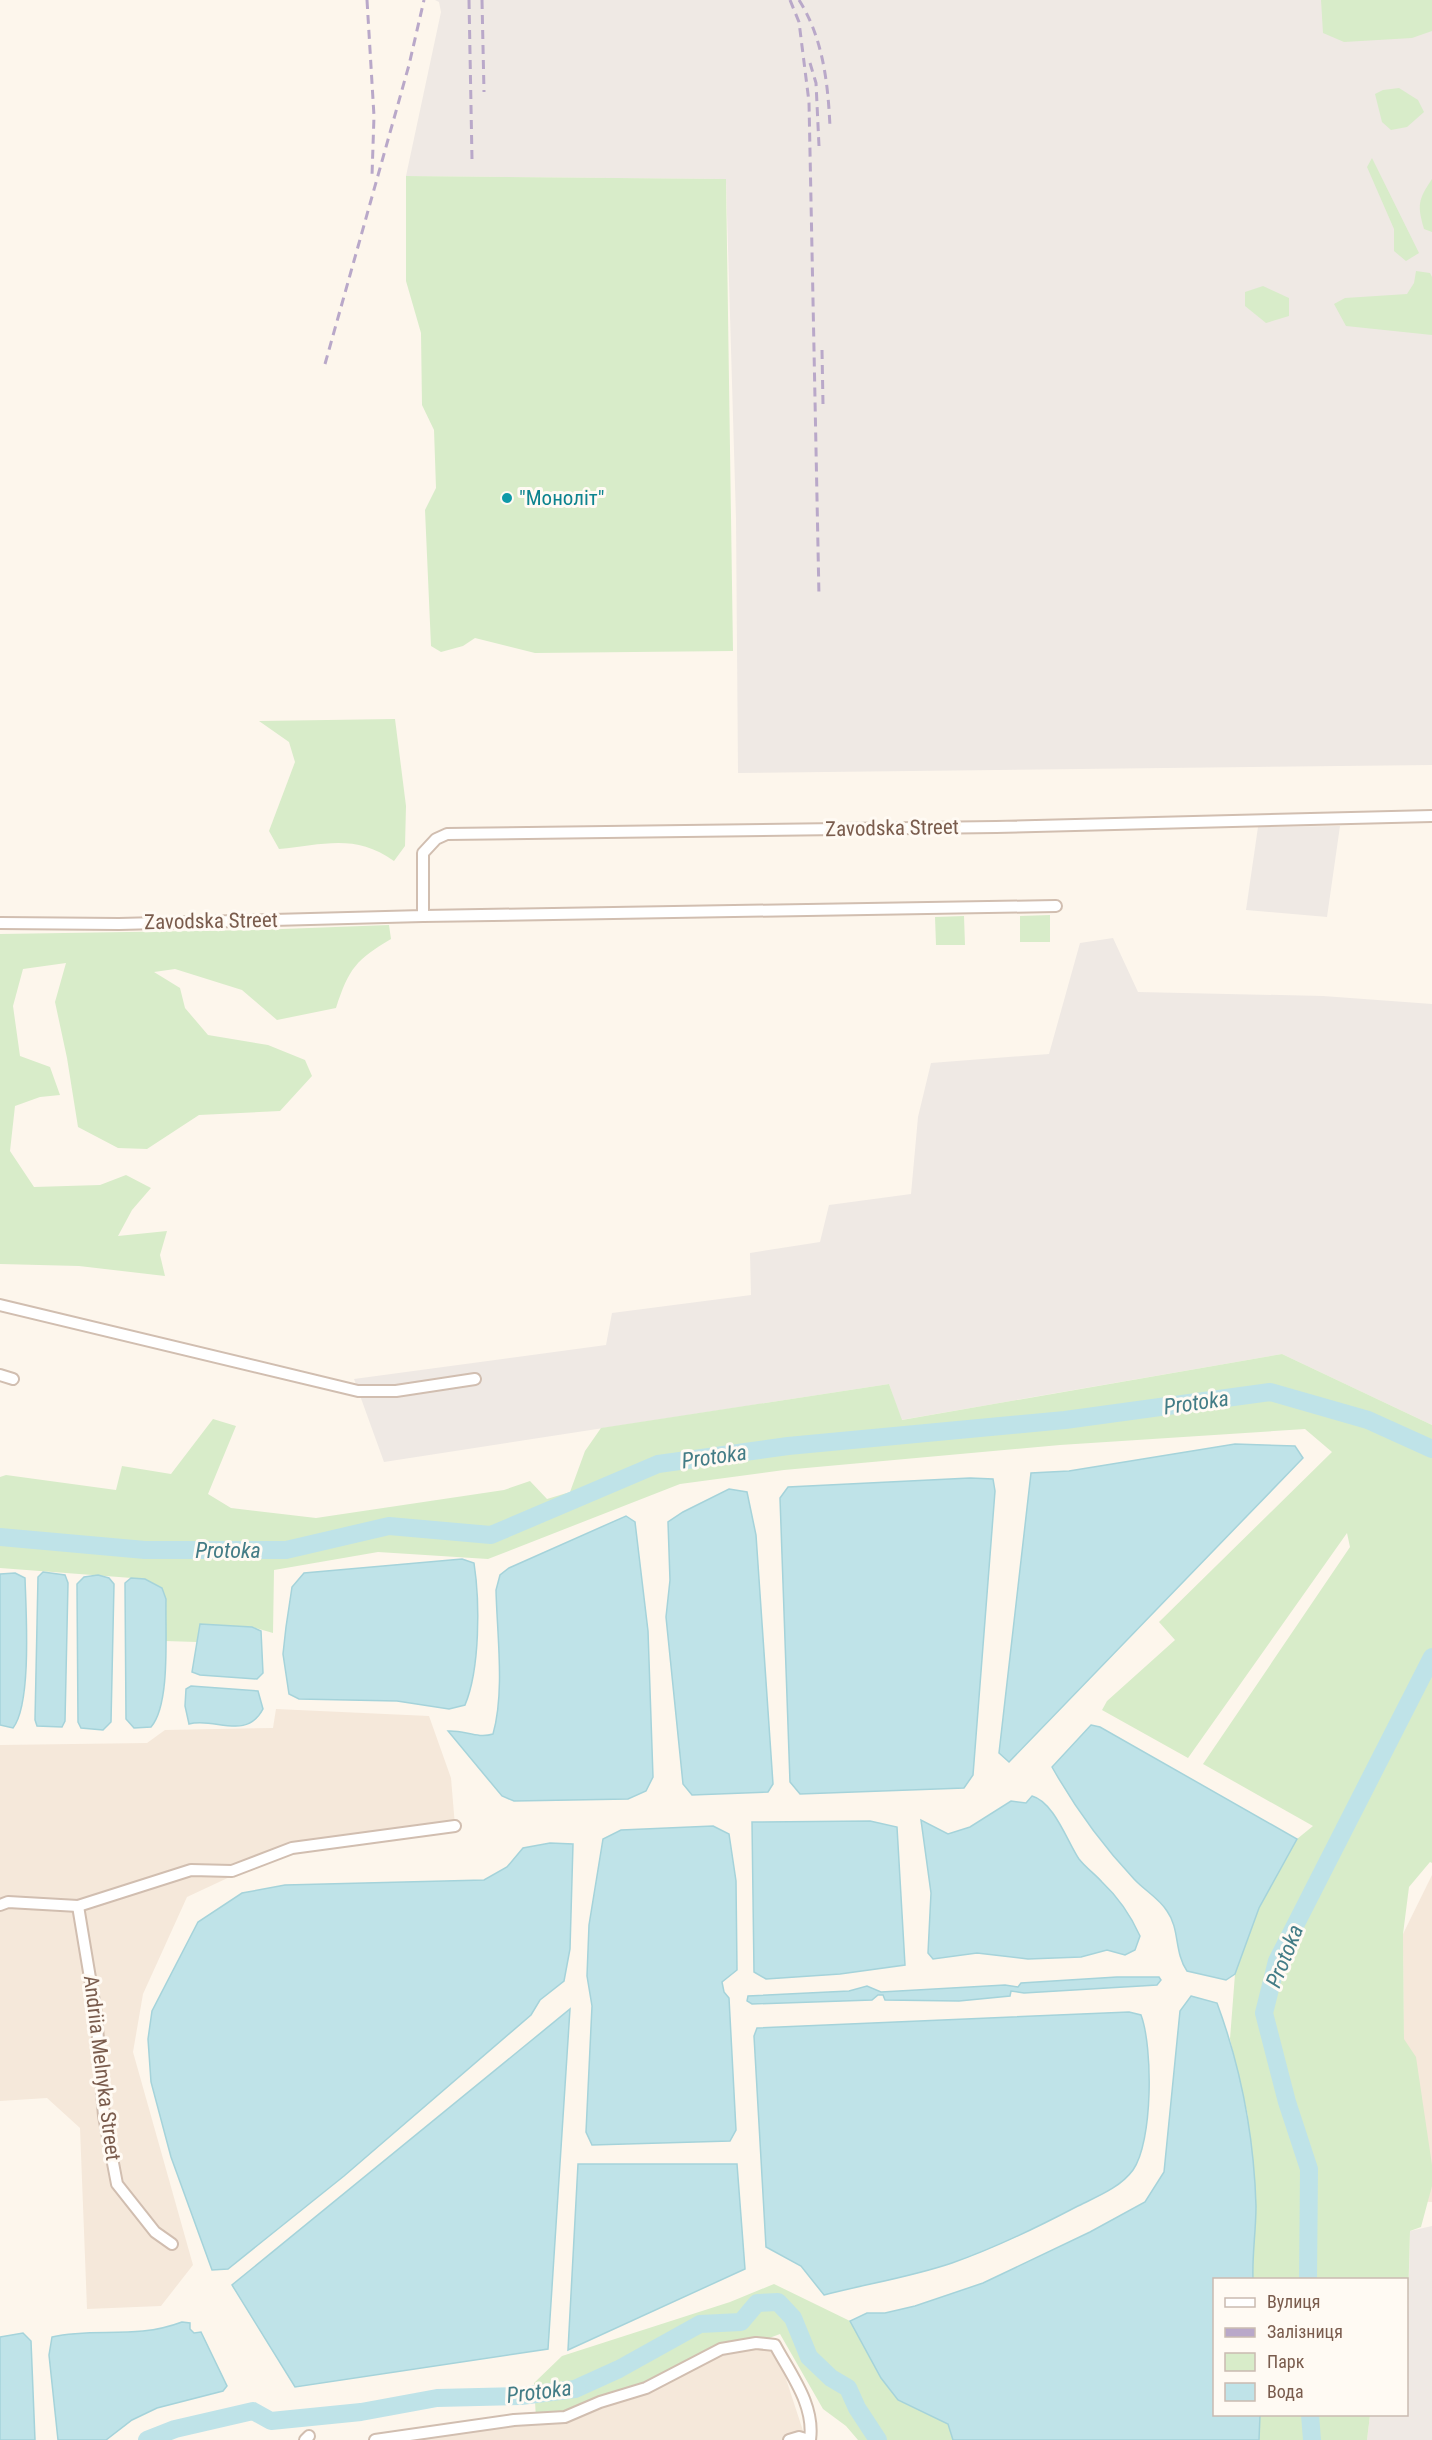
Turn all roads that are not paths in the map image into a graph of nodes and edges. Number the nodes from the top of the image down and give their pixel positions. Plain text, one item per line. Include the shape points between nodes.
1 (1432, 816) edge
2 (1056, 906) dead end
3 (423, 916) junction
4 (0, 922) edge
5 (0, 1305) edge
6 (0, 1376) edge
7 (13, 1379) dead end
8 (475, 1379) dead end
9 (455, 1826) dead end
10 (0, 1905) edge
11 (78, 1906) junction
12 (172, 2244) dead end
13 (791, 2439) edge
14 (375, 2440) edge
15 (810, 2440) edge

1 - 3 street, Zavodska Street via 447,834 423,853
2 - 3 street, Zavodska Street
3 - 4 street, Zavodska Street via 119,924
5 - 8 street via 358,1391 396,1392
6 - 7 street
9 - 11 street via 292,1848 232,1871 191,1870
10 - 11 street via 8,1902
11 - 12 street, Andriia Melnyka Street via 96,2014 104,2116 117,2184 155,2232
13 - 15 street
14 - 15 street via 514,2420 565,2417 646,2388 721,2349 756,2343 775,2345 805,2399 812,2424

